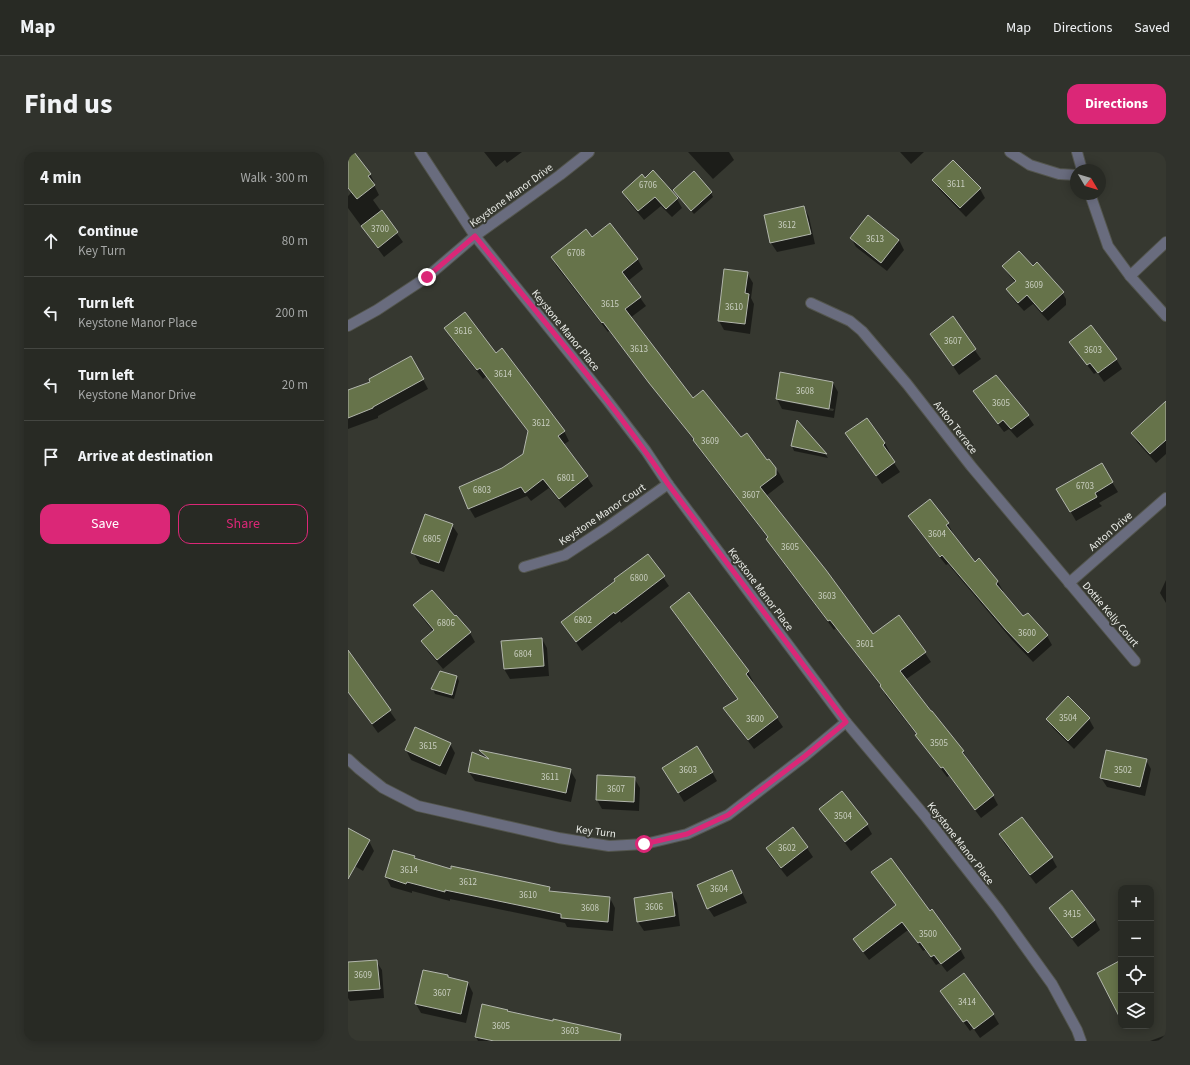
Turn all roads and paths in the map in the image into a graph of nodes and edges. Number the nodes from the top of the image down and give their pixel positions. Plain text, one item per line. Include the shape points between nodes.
1 (420, 152) edge
2 (589, 152) edge
3 (1010, 152) edge
4 (1077, 152) edge
5 (1080, 164) edge
6 (1070, 174) edge
7 (1092, 200) edge
8 (475, 236) junction
9 (1166, 242) edge
10 (1130, 276) junction
11 (811, 303) dead end
12 (1166, 316) edge
13 (348, 326) edge
14 (668, 484) junction
15 (1166, 498) edge
16 (524, 567) dead end
17 (1069, 583) junction
18 (1135, 661) dead end
19 (846, 722) junction
20 (348, 758) edge
21 (1081, 1041) edge

1 - 8 street, Keystone Manor Place
2 - 8 street, Keystone Manor Drive
3 - 6 street via 1030,165 1059,174
4 - 5 street
7 - 10 street via 1108,246
8 - 13 street, Keystone Manor Drive via 427,277
8 - 14 street, Keystone Manor Place via 607,400
9 - 10 street
10 - 12 street
11 - 17 street, Anton Terrace via 850,321 862,331
14 - 16 street, Keystone Manor Court via 565,555
14 - 19 street, Keystone Manor Place
15 - 17 street, Anton Drive
17 - 18 street, Dottie Kelly Court
19 - 20 street, Key Turn via 728,815 687,834 644,844 594,844 418,806 383,788
19 - 21 street, Keystone Manor Place via 925,816 998,909 1052,984

